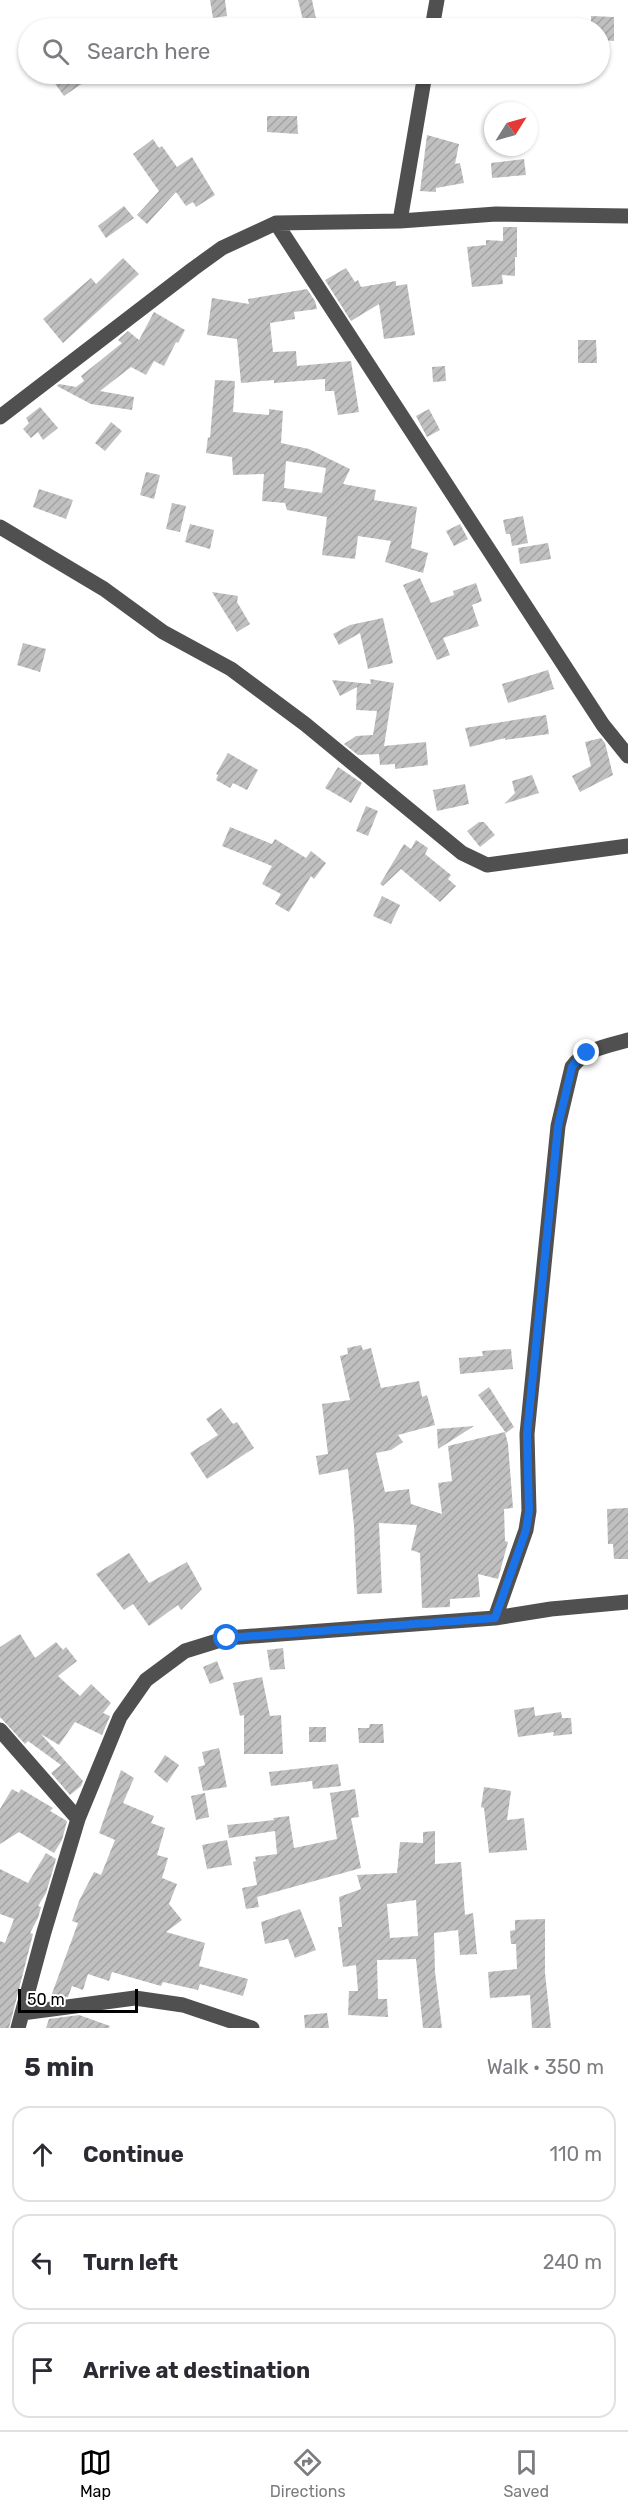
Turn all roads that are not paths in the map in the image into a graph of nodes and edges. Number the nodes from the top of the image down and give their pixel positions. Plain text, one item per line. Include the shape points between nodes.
1 (437, 0) edge
2 (434, 18) edge
3 (423, 84) edge
4 (628, 216) edge
5 (400, 221) junction
6 (276, 223) junction
7 (0, 417) edge
8 (0, 527) edge
9 (628, 756) edge
10 (628, 846) edge
11 (628, 1040) edge
12 (628, 1602) edge
13 (495, 1618) junction
14 (0, 1730) edge
15 (78, 1819) junction
16 (20, 2020) edge
17 (252, 2028) edge

1 - 2 street
3 - 5 street
4 - 5 street via 496,214
5 - 6 street
6 - 7 street via 222,248
6 - 9 street via 603,725
8 - 10 street via 104,589 163,632 231,669 305,724 462,853 487,865
11 - 13 street via 595,1049 578,1059 572,1067 558,1126 527,1434 529,1511
12 - 13 street
13 - 15 street via 227,1638 184,1651 146,1680 120,1717
14 - 15 street
15 - 16 street
16 - 17 street via 135,1998 183,2006

